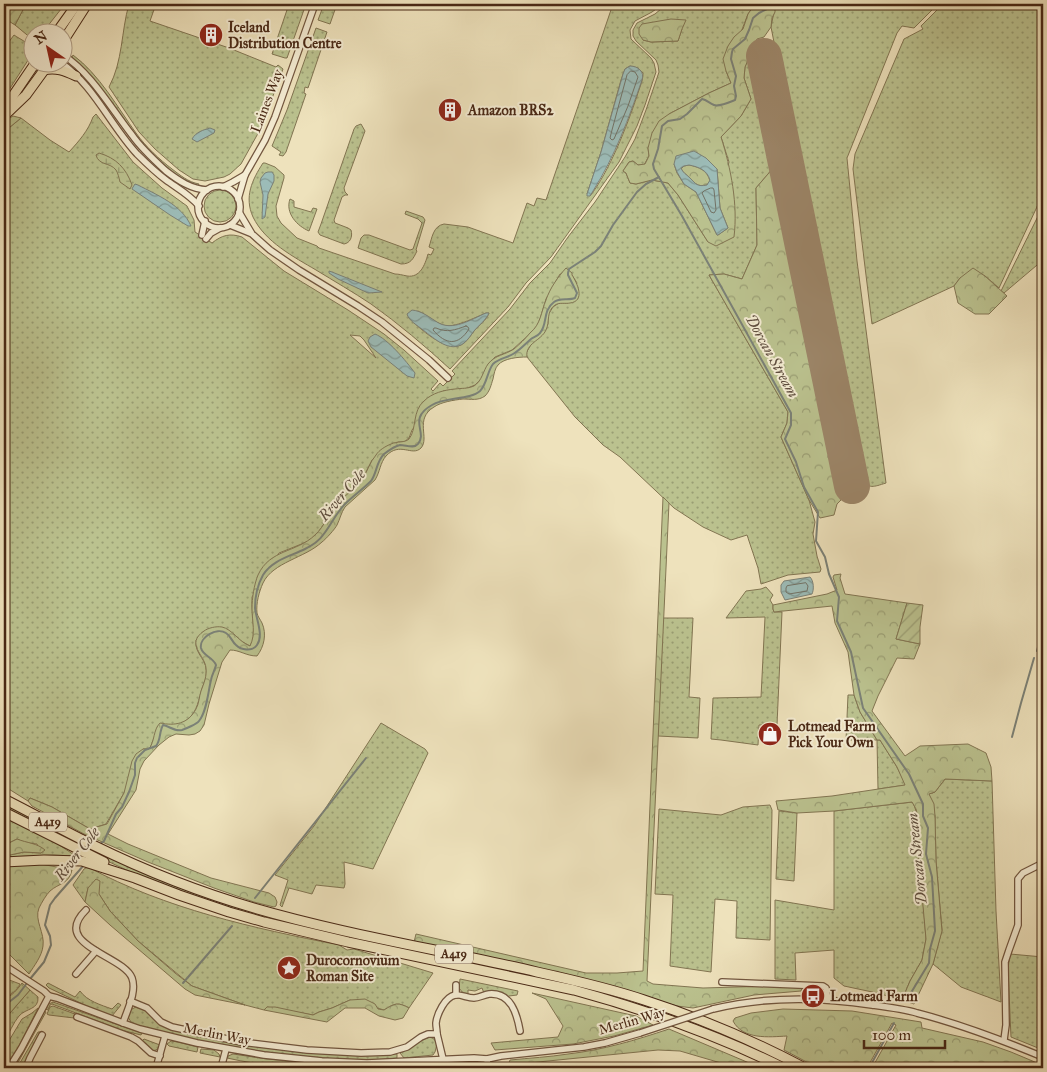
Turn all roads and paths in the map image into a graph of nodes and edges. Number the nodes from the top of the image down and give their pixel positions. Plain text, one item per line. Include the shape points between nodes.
1 (77, 4) edge
2 (87, 4) edge
3 (315, 4) edge
4 (64, 22) edge
5 (72, 27) edge
6 (72, 62) edge
7 (29, 72) edge
8 (43, 72) edge
9 (66, 72) edge
10 (71, 72) edge
11 (76, 76) junction
12 (4, 109) edge
13 (4, 116) edge
14 (245, 175) junction
15 (223, 187) junction
16 (207, 190) junction
17 (238, 199) junction
18 (199, 206) junction
19 (239, 212) junction
20 (204, 221) junction
21 (230, 225) junction
22 (220, 228) junction
23 (252, 234) junction
24 (448, 378) dead end
25 (4, 799) edge
26 (4, 812) edge
27 (88, 859) junction
28 (4, 862) edge
29 (1043, 863) edge
30 (86, 910) dead end
31 (96, 951) junction
32 (4, 964) edge
33 (76, 974) dead end
34 (722, 982) dead end
35 (456, 985) dead end
36 (456, 994) junction
37 (49, 996) junction
38 (828, 1000) junction
39 (130, 1002) junction
40 (77, 1018) dead end
41 (123, 1024) junction
42 (520, 1031) dead end
43 (42, 1034) dead end
44 (437, 1034) junction
45 (165, 1036) junction
46 (1004, 1040) junction
47 (226, 1049) junction
48 (160, 1056) junction
49 (1043, 1057) edge
50 (443, 1059) junction
51 (487, 1059) junction
52 (367, 1066) edge
53 (9, 1068) edge
54 (26, 1068) edge
55 (156, 1068) edge
56 (221, 1068) edge
57 (488, 1068) edge
58 (784, 1068) edge
59 (805, 1068) edge

1 - 4 highway
2 - 5 highway
3 - 14 street, Laines Way via 275,117
6 - 16 street via 157,162 186,185
7 - 12 highway
8 - 13 highway via 26,95
9 - 11 highway
10 - 11 street
11 - 18 street via 135,152
14 - 15 street
14 - 17 street, Laines Way
15 - 16 street
15 - 17 street
16 - 18 street
17 - 19 street
18 - 20 street
19 - 21 street
19 - 23 street
20 - 22 street
20 - 22 street via 204,237
21 - 22 street
21 - 23 street
23 - 24 street via 277,256 382,322
25 - 59 highway, A419 via 96,847 208,894 323,926 573,980 644,1000 746,1039
26 - 27 highway, A419
27 - 28 highway
27 - 58 highway, A419 via 179,895 264,922 617,1002 723,1040
29 - 46 street via 1018,878 1018,925 1005,962
30 - 31 street via 78,919 76,929 80,939
31 - 33 street
31 - 39 street via 130,973 133,986
32 - 37 street, Merlin Way
34 - 38 street via 823,986
35 - 36 street
36 - 42 street via 472,998 494,994 503,998 516,1010
36 - 44 street via 449,998 439,1013
37 - 41 street, Merlin Way
37 - 53 street
38 - 46 street, Merlin Way via 917,1013
38 - 51 street, Merlin Way, bridge via 741,1002 605,1043
39 - 41 street
39 - 44 street, Merlin Way via 147,1008 161,1022 172,1027 241,1042 307,1050 390,1052 407,1047 422,1036
40 - 48 street via 131,1037
41 - 45 street, Merlin Way
43 - 54 street
44 - 50 street
45 - 47 street, Merlin Way
45 - 48 street
46 - 49 street, Merlin Way
47 - 52 street, Merlin Way
47 - 56 street
48 - 55 street
50 - 51 street, Merlin Way
50 - 52 street, Merlin Way
51 - 57 street

